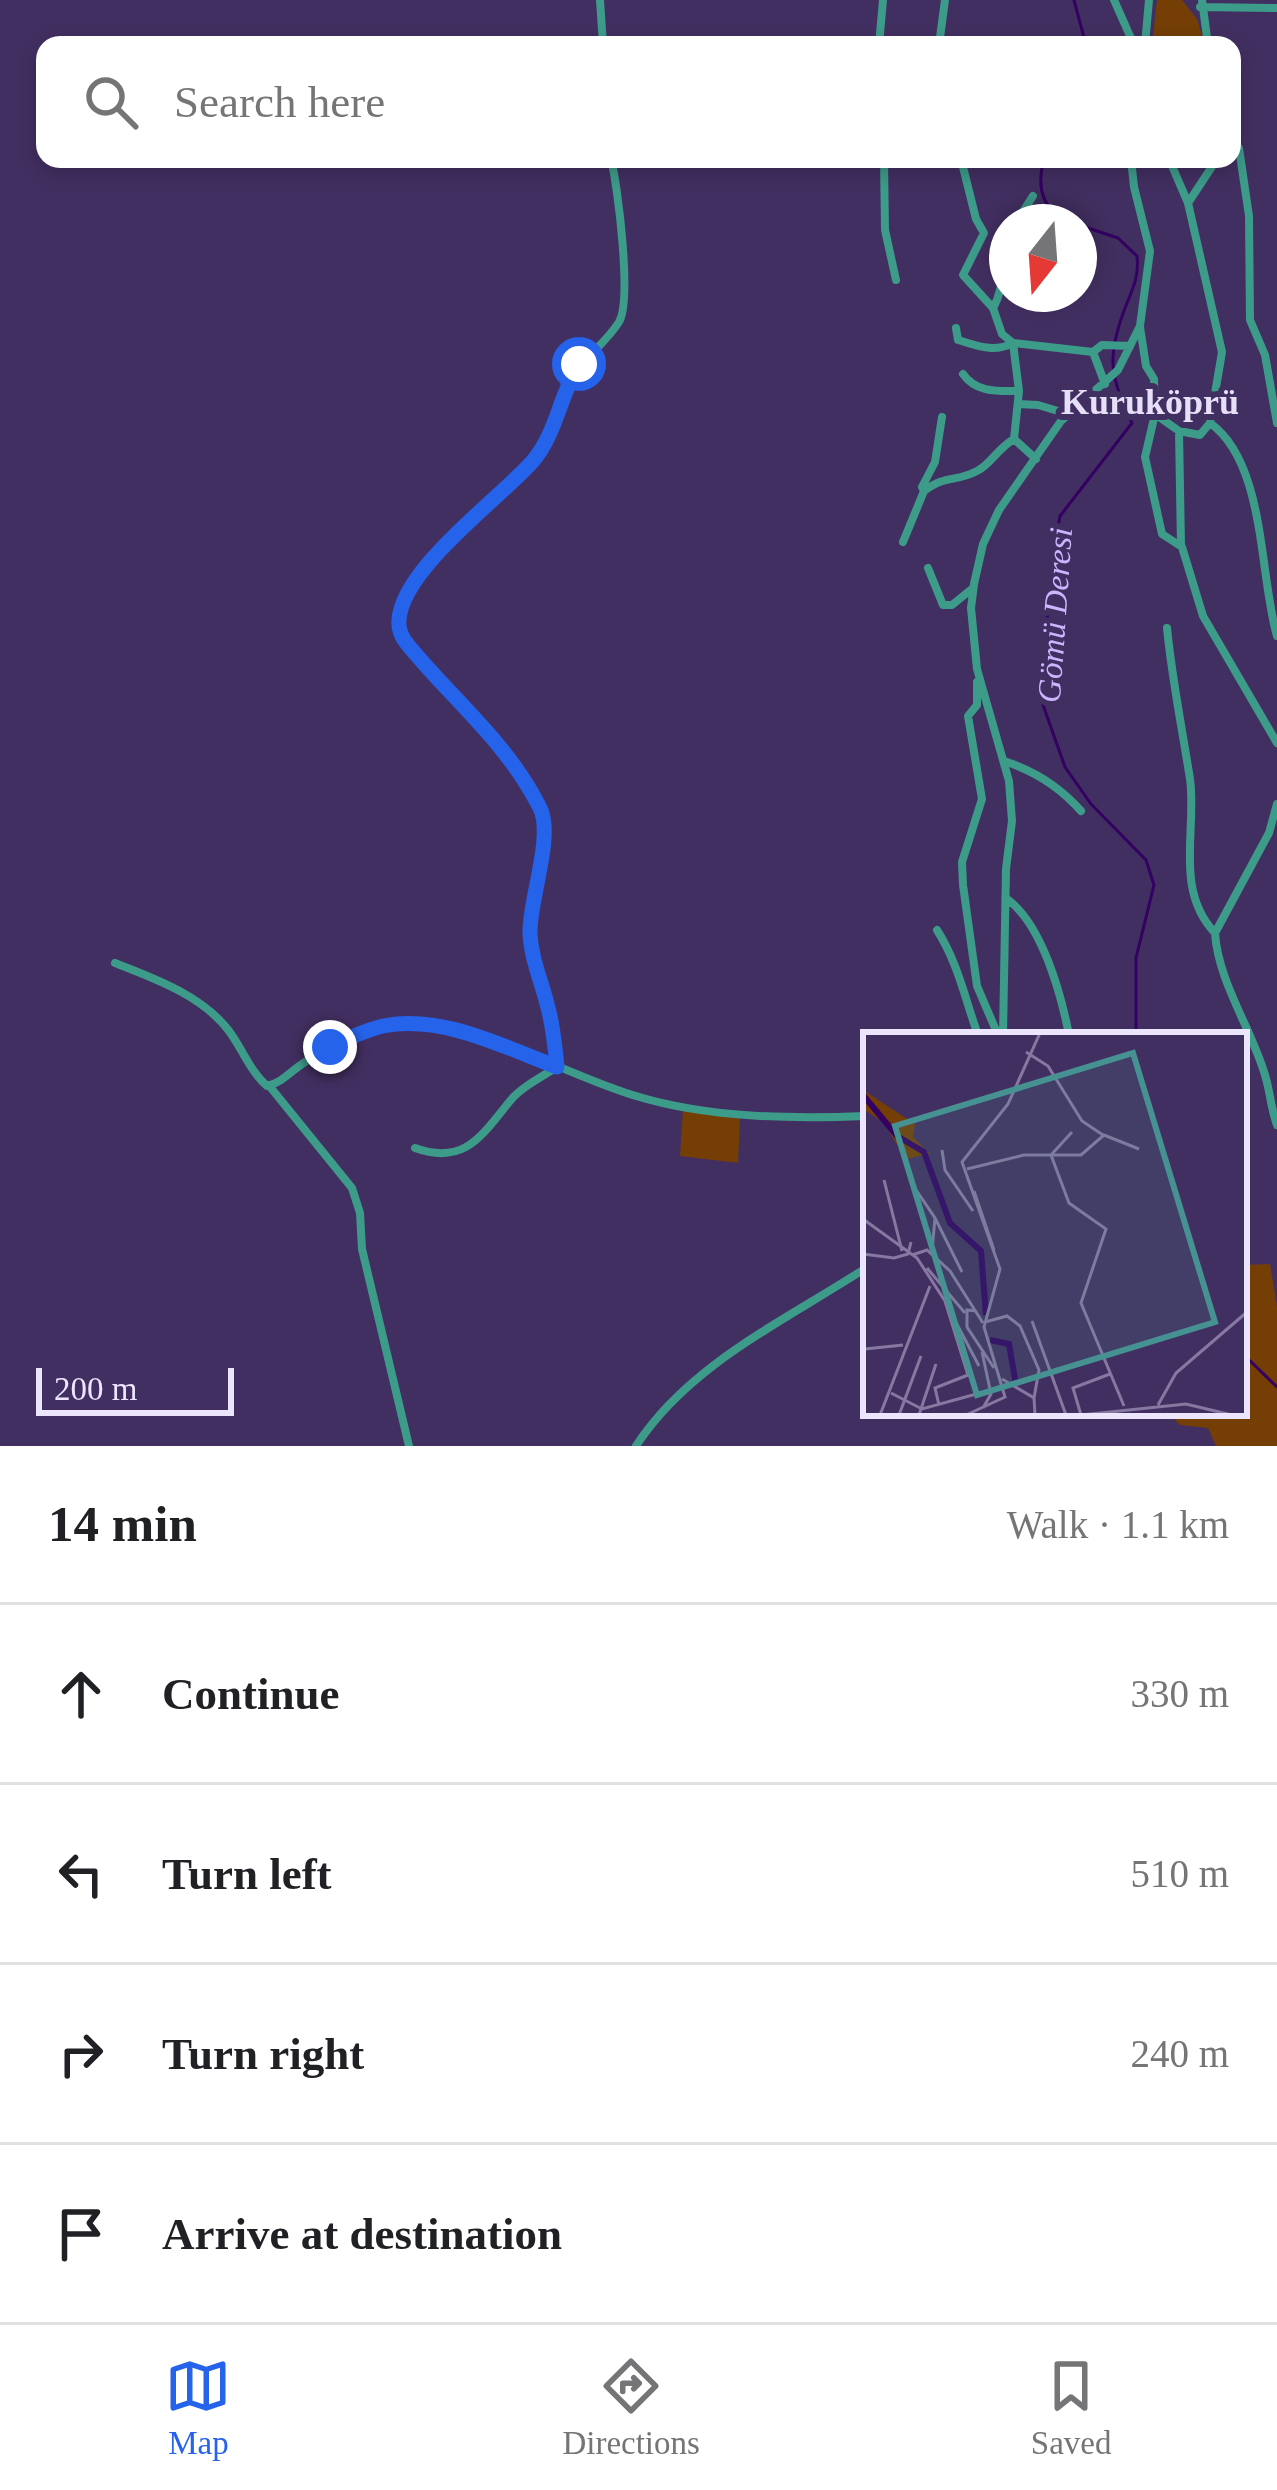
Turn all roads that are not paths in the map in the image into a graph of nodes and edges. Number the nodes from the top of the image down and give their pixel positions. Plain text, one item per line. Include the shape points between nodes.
1 (599, 0) edge
2 (883, 0) edge
3 (946, 0) edge
4 (1114, 0) edge
5 (1147, 0) edge
6 (1201, 4) edge
7 (1277, 8) edge
8 (602, 36) edge
9 (880, 36) edge
10 (938, 36) edge
11 (1130, 36) edge
12 (1146, 36) edge
13 (1206, 36) edge
14 (1241, 154) edge
15 (613, 168) edge
16 (884, 168) edge
17 (963, 168) edge
18 (1133, 168) edge
19 (1173, 168) edge
20 (1211, 168) edge
21 (1033, 196) dead end
22 (1188, 203) junction
23 (1028, 204) edge
24 (896, 280) dead end
25 (989, 304) edge
26 (994, 312) edge
27 (1140, 326) junction
28 (956, 328) dead end
29 (1013, 343) junction
30 (1125, 346) junction
31 (1093, 352) junction
32 (963, 374) dead end
33 (1106, 384) junction
34 (1019, 391) junction
35 (1018, 404) junction
36 (1155, 414) junction
37 (1069, 415) junction
38 (942, 417) dead end
39 (1210, 423) junction
40 (1277, 423) edge
41 (1179, 431) junction
42 (1014, 439) junction
43 (1036, 459) junction
44 (925, 491) junction
45 (903, 542) dead end
46 (1182, 547) junction
47 (928, 568) dead end
48 (973, 588) junction
49 (1167, 628) dead end
50 (1277, 636) edge
51 (977, 669) junction
52 (1277, 743) edge
53 (1004, 761) junction
54 (1277, 804) edge
55 (1082, 811) dead end
56 (1006, 898) junction
57 (937, 930) dead end
58 (1215, 934) junction
59 (115, 963) dead end
60 (977, 1032) edge
61 (999, 1032) edge
62 (1000, 1032) edge
63 (1068, 1032) edge
64 (557, 1067) junction
65 (271, 1087) junction
66 (863, 1116) edge
67 (1277, 1125) edge
68 (415, 1148) dead end
69 (863, 1270) edge
70 (409, 1446) edge
71 (637, 1446) edge

1 - 8 street
2 - 9 street
3 - 10 street
4 - 11 street
5 - 12 street
6 - 7 street
6 - 13 street
14 - 40 street via 1250,320
15 - 64 street via 625,311 579,364 545,444 453,535 411,586 399,620 403,639 479,719 540,808 530,930
16 - 24 street
17 - 25 street via 984,233 963,275
18 - 27 street via 1150,251
19 - 22 street
20 - 22 street
21 - 23 street
22 - 39 street via 1222,352
26 - 29 street
27 - 30 street
27 - 36 street
28 - 29 street via 958,340 988,349
29 - 31 street
29 - 34 street
30 - 31 street
30 - 33 street
31 - 33 street
32 - 34 street via 970,385
33 - 37 street
34 - 35 street
35 - 37 street
35 - 42 street
36 - 41 street
36 - 46 street via 1145,457 1150,482 1162,534
37 - 43 street
38 - 44 street
39 - 41 street via 1200,435
39 - 50 street via 1244,470
41 - 46 street
42 - 43 street
42 - 44 street via 986,467 938,479
43 - 48 street via 999,510
44 - 45 street
46 - 52 street via 1203,616
47 - 48 street via 943,605
48 - 51 street
49 - 58 street via 1191,784 1188,873
51 - 53 street
51 - 61 street via 977,705 968,716 982,799 963,885 976,986
53 - 55 street via 1054,785
53 - 56 street via 1012,821
54 - 58 street
56 - 62 street
56 - 63 street via 1020,908 1060,988
57 - 60 street
58 - 67 street
59 - 65 street via 208,1009
64 - 65 street via 448,1029 396,1025 330,1047
64 - 66 street via 686,1106
64 - 68 street via 511,1099 463,1149
65 - 70 street via 352,1188
69 - 71 street via 688,1384

